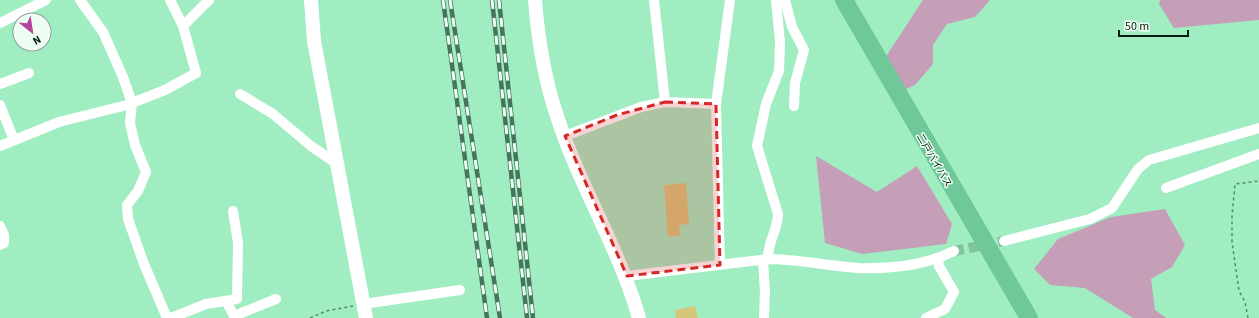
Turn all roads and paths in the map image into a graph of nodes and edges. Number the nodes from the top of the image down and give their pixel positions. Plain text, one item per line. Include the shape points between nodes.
1 (46, 0) edge
2 (80, 0) edge
3 (170, 0) edge
4 (209, 0) edge
5 (311, 0) edge
6 (535, 0) edge
7 (654, 0) edge
8 (730, 0) edge
9 (776, 0) edge
10 (785, 0) edge
11 (844, 0) edge
12 (0, 23) edge
13 (183, 26) junction
14 (29, 73) dead end
15 (0, 84) edge
16 (240, 94) dead end
17 (665, 102) junction
18 (132, 103) junction
19 (716, 104) junction
20 (0, 105) edge
21 (794, 106) dead end
22 (1259, 128) edge
23 (564, 136) junction
24 (14, 140) junction
25 (0, 146) edge
26 (1259, 154) edge
27 (336, 163) junction
28 (1259, 180) edge
29 (1166, 188) dead end
30 (233, 211) dead end
31 (0, 226) edge
32 (1004, 241) tunnel mouth
33 (0, 245) edge
34 (954, 251) tunnel mouth
35 (938, 259) junction
36 (765, 260) junction
37 (720, 265) junction
38 (627, 276) junction
39 (460, 290) dead end
40 (276, 300) dead end
41 (226, 301) junction
42 (363, 304) junction
43 (167, 318) edge
44 (171, 318) edge
45 (310, 318) edge
46 (366, 318) edge
47 (639, 318) edge
48 (764, 318) edge
49 (926, 318) edge
50 (1029, 318) edge
51 (1248, 318) edge

1 - 12 street
2 - 18 street via 103,32
3 - 13 street
4 - 13 street
5 - 27 street via 314,41
6 - 23 street via 546,74
7 - 17 street
8 - 19 street
9 - 36 street via 780,42 779,71 766,104 756,146 778,214
10 - 21 street via 792,27 804,50 795,83
11 - 50 highway, 二戸バイパス
13 - 18 street via 196,73 165,90
14 - 15 street
16 - 27 street via 273,114
17 - 19 street
17 - 23 street via 641,106
18 - 24 street via 94,115 59,122
18 - 43 street via 130,123 135,145 146,172 138,191 127,205 128,219
19 - 37 street
20 - 24 street
22 - 32 street via 1149,160 1138,169 1112,208 1090,219
23 - 38 street
24 - 25 street
26 - 29 street
27 - 42 street
28 - 51 path via 1235,184 1232,216 1232,242 1239,291 1245,302
30 - 41 street via 238,243 237,299
31 - 33 street via 4,235 4,243
34 - 35 street
35 - 36 street via 895,266 859,268 784,259
35 - 49 street via 939,266 954,292 945,309
36 - 37 street
36 - 48 street
37 - 38 street
38 - 47 street
39 - 42 street
40 - 41 street via 234,316
41 - 44 street via 206,304
42 - 45 path via 326,311
42 - 46 street

